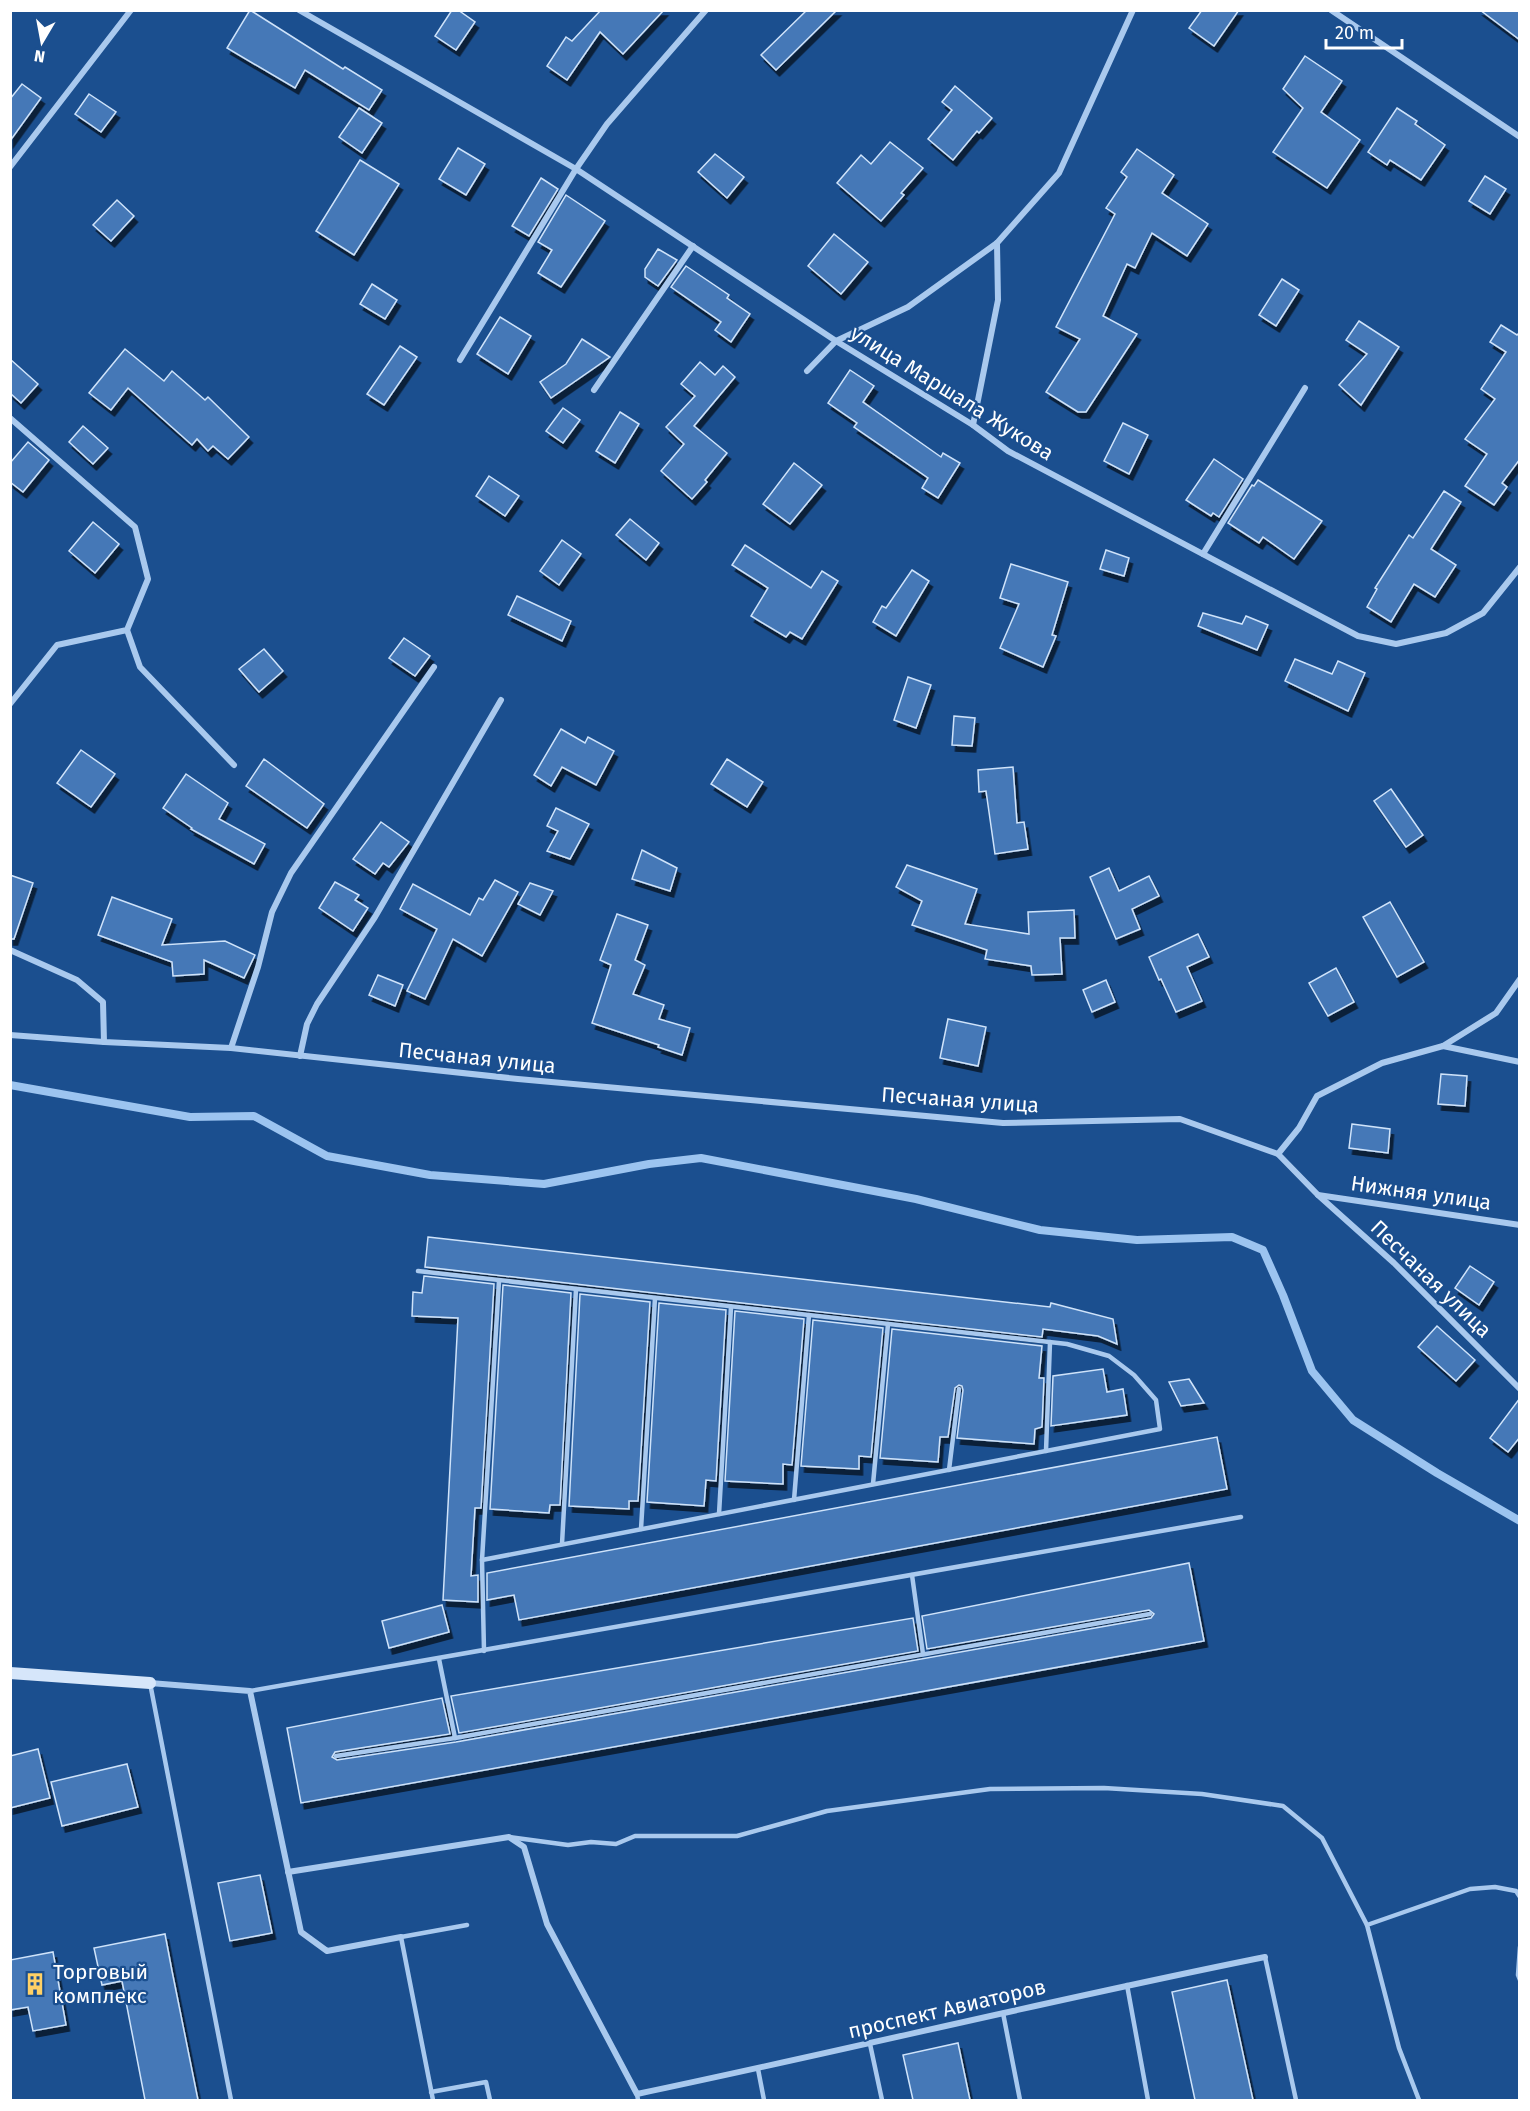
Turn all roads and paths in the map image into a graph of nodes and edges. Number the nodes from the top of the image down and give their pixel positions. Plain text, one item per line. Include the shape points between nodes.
1 (131, 10) edge
2 (299, 10) edge
3 (706, 10) edge
4 (1134, 10) edge
5 (1331, 10) edge
6 (1520, 138) edge
7 (10, 167) edge
8 (576, 169) junction
9 (997, 243) junction
10 (693, 246) junction
11 (836, 341) junction
12 (460, 360) dead end
13 (807, 371) dead end
14 (1305, 388) dead end
15 (594, 390) dead end
16 (10, 418) edge
17 (973, 425) junction
18 (1203, 554) junction
19 (1520, 567) edge
20 (127, 630) junction
21 (434, 668) dead end
22 (501, 700) dead end
23 (10, 704) edge
24 (234, 765) dead end
25 (10, 950) edge
26 (1520, 979) edge
27 (10, 1035) edge
28 (104, 1042) junction
29 (1443, 1046) junction
30 (231, 1048) junction
31 (300, 1056) junction
32 (1520, 1062) edge
33 (1278, 1154) junction
34 (1318, 1195) junction
35 (1520, 1225) edge
36 (418, 1271) dead end
37 (499, 1281) junction
38 (576, 1290) junction
39 (655, 1298) junction
40 (731, 1307) junction
41 (809, 1316) junction
42 (888, 1324) junction
43 (1050, 1342) junction
44 (959, 1389) dead end
45 (1520, 1389) edge
46 (1046, 1451) junction
47 (949, 1470) junction
48 (873, 1484) junction
49 (794, 1500) junction
50 (719, 1514) junction
51 (1241, 1517) dead end
52 (641, 1529) junction
53 (562, 1544) junction
54 (482, 1560) junction
55 (912, 1575) junction
56 (1150, 1614) dead end
57 (484, 1651) junction
58 (923, 1654) junction
59 (439, 1659) junction
60 (10, 1673) edge
61 (150, 1683) junction
62 (250, 1690) junction
63 (455, 1738) junction
64 (336, 1756) dead end
65 (509, 1837) junction
66 (288, 1872) junction
67 (1520, 1897) edge
68 (467, 1925) dead end
69 (1367, 1925) junction
70 (401, 1937) junction
71 (1520, 1947) edge
72 (1265, 1957) joint
73 (1520, 1980) edge
74 (1127, 1985) junction
75 (1003, 2013) junction
76 (870, 2044) junction
77 (758, 2069) junction
78 (431, 2092) junction
79 (638, 2097) edge
80 (231, 2100) edge
81 (433, 2100) edge
82 (490, 2100) edge
83 (764, 2100) edge
84 (882, 2100) edge
85 (1020, 2100) edge
86 (1148, 2100) edge
87 (1296, 2100) edge
88 (1419, 2100) edge

1 - 7 street
2 - 8 street, улица Маршала Жукова
3 - 8 street via 607,124
4 - 9 street via 1059,173
5 - 6 street
8 - 10 street, улица Маршала Жукова
8 - 12 street
9 - 11 street via 908,307
9 - 17 street via 998,300
10 - 11 street, улица Маршала Жукова
10 - 15 street
11 - 13 street
11 - 17 street, улица Маршала Жукова
14 - 18 street
16 - 20 street via 135,527 148,579
17 - 18 street, улица Маршала Жукова via 1008,451
18 - 19 street, улица Маршала Жукова via 1358,636 1395,644 1446,633 1483,613
20 - 23 street via 57,645
20 - 24 street via 140,668
21 - 30 street via 291,873 272,912
22 - 31 street via 375,917 317,1004 307,1024
25 - 28 street via 77,980 103,1002
26 - 29 street via 1496,1013
27 - 28 street, Песчаная улица
28 - 30 street, Песчаная улица
29 - 32 street
29 - 33 street via 1382,1063 1317,1096
30 - 31 street, Песчаная улица
31 - 33 street, Песчаная улица via 1003,1122 1180,1119
33 - 34 street, Песчаная улица
34 - 35 street, Нижняя улица
34 - 45 street, Песчаная улица via 1394,1263
36 - 37 lane
37 - 38 lane
37 - 54 lane
38 - 39 lane
38 - 53 lane
39 - 40 lane
39 - 52 lane
40 - 41 lane
40 - 50 lane
41 - 42 lane
41 - 49 lane
42 - 43 lane
42 - 48 lane
43 - 46 lane
43 - 46 lane via 1109,1356 1134,1375 1156,1400 1160,1429
44 - 47 lane
46 - 47 lane
47 - 48 lane
48 - 49 lane
49 - 50 lane
50 - 52 lane
51 - 55 lane
52 - 53 lane
53 - 54 lane
54 - 57 lane
55 - 57 lane
55 - 58 lane
56 - 58 lane
57 - 59 lane
58 - 63 lane
59 - 62 lane
59 - 63 lane
60 - 61 street
61 - 62 street
61 - 80 lane
62 - 66 street
63 - 64 lane
65 - 66 street
65 - 69 lane via 568,1845 616,1844 635,1836 737,1836 826,1811 990,1789 1104,1788 1202,1794 1283,1806 1322,1838
65 - 79 street via 524,1847 547,1924
66 - 70 street via 301,1932 327,1951
67 - 69 lane via 1516,1891 1495,1887 1470,1889
68 - 70 lane
69 - 88 lane via 1399,2048
70 - 78 lane
71 - 73 lane
72 - 74 street, проспект Авиаторов
72 - 87 lane
74 - 75 street, проспект Авиаторов
74 - 86 lane
75 - 76 street, проспект Авиаторов
75 - 85 lane
76 - 77 street, проспект Авиаторов
76 - 84 lane
77 - 79 street, проспект Авиаторов
77 - 83 lane
78 - 81 lane
78 - 82 lane via 486,2082

